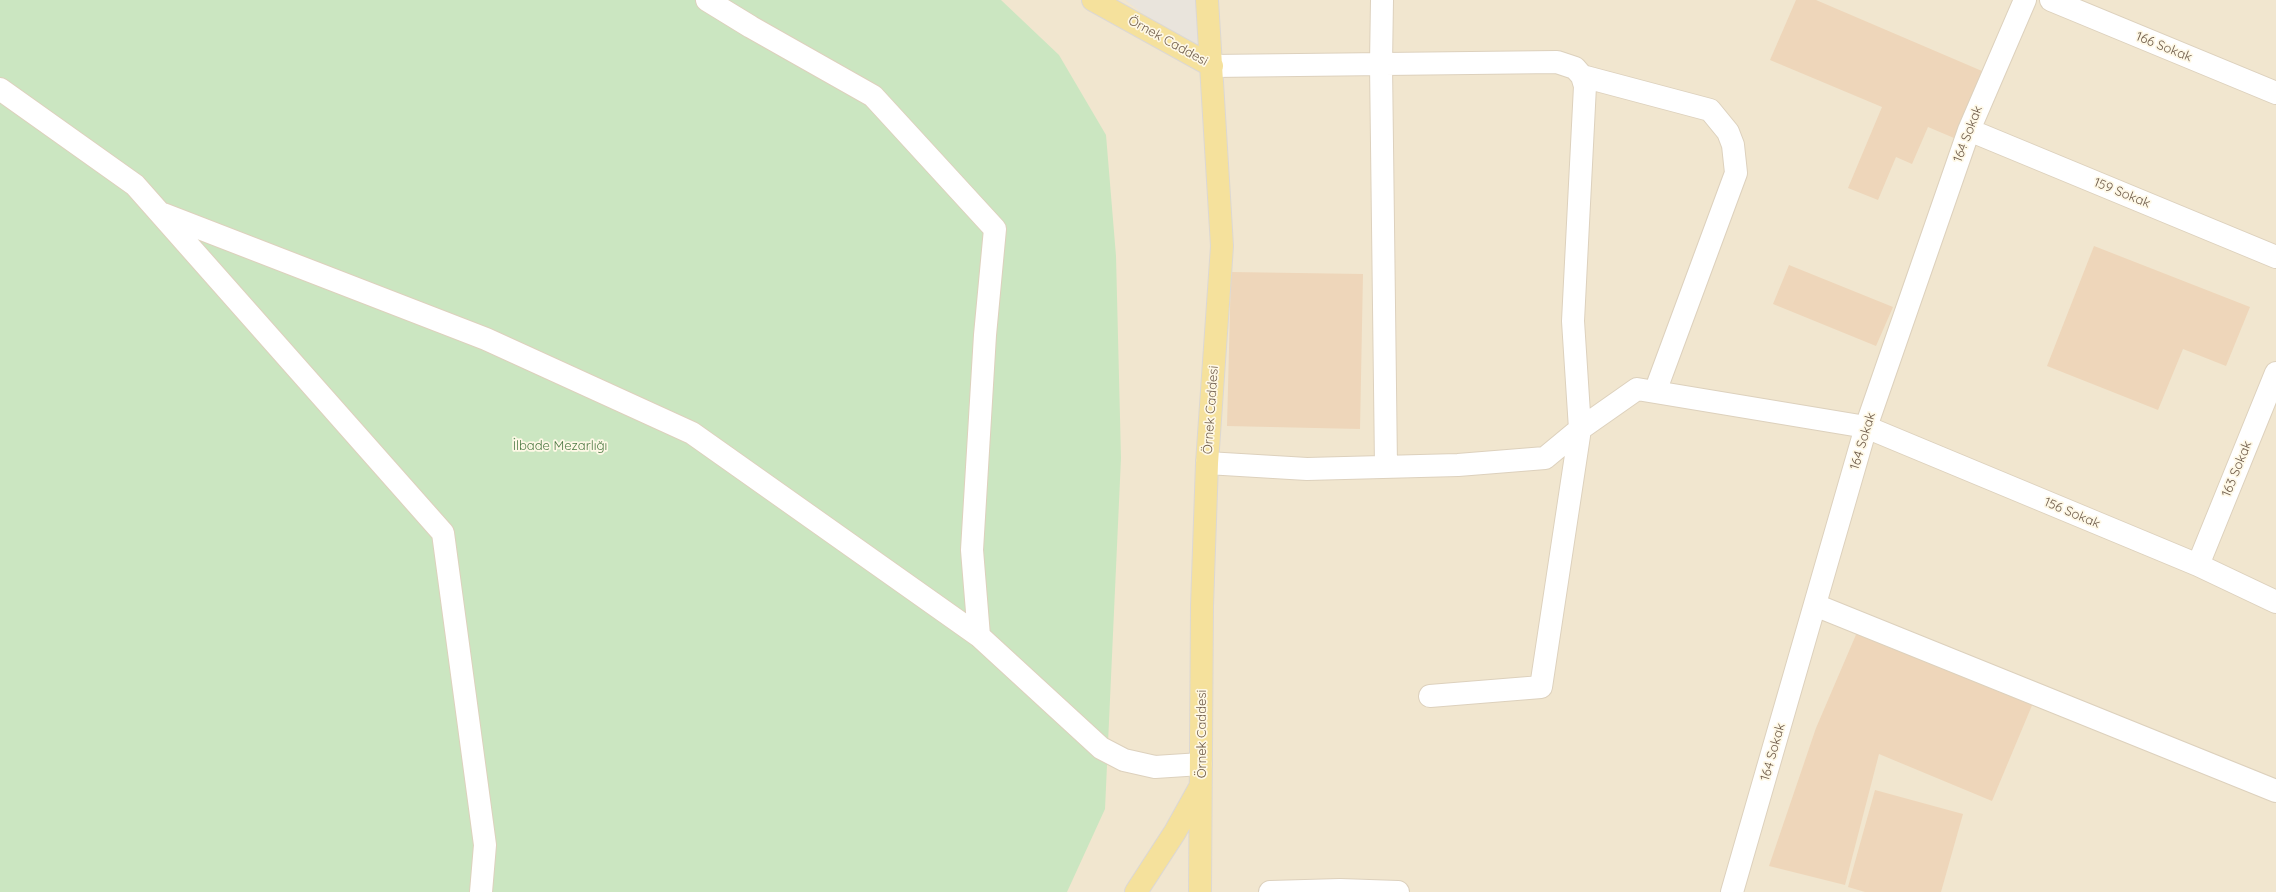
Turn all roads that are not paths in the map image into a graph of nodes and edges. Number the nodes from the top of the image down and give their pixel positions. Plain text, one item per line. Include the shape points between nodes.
1 (707, 0) edge
2 (1093, 0) edge
3 (1207, 0) edge
4 (1382, 0) edge
5 (2025, 0) edge
6 (2051, 0) edge
7 (1381, 64) junction
8 (1212, 66) junction
9 (1582, 76) junction
10 (0, 89) edge
11 (2276, 93) edge
12 (1969, 130) junction
13 (159, 212) junction
14 (2276, 257) edge
15 (2276, 374) edge
16 (1655, 392) junction
17 (1866, 427) junction
18 (1580, 428) junction
19 (1207, 463) junction
20 (1386, 467) junction
21 (2198, 566) junction
22 (2276, 602) edge
23 (1815, 605) junction
24 (979, 636) junction
25 (1430, 696) dead end
26 (1201, 774) junction
27 (2276, 791) edge
28 (481, 892) edge
29 (1136, 892) edge
30 (1200, 892) edge
31 (1270, 892) edge
32 (1398, 892) edge
33 (1732, 892) edge

1 - 24 street via 873,96 996,229 985,335 972,550
2 - 8 main road, Örnek Caddesi
3 - 8 main road
4 - 7 street
5 - 12 street, 164 Sokak
6 - 11 street, 166 Sokak
7 - 8 street
7 - 9 street via 1557,62 1575,68
7 - 20 street
8 - 19 main road, Örnek Caddesi via 1222,246
9 - 16 street via 1710,110 1728,132 1733,145 1736,173
9 - 18 street via 1585,86 1573,321
10 - 13 street via 135,185
12 - 14 street, 159 Sokak
12 - 17 street, 164 Sokak
13 - 24 street via 486,339 692,433
13 - 28 street via 443,533 485,845
15 - 21 street, 163 Sokak
16 - 17 street, 156 Sokak
16 - 18 street, 156 Sokak via 1637,389
17 - 21 street, 156 Sokak
17 - 23 street, 164 Sokak
18 - 20 street, 156 Sokak via 1545,458 1458,465
18 - 25 street via 1541,687
19 - 20 street, 156 Sokak via 1307,469
19 - 26 main road, Örnek Caddesi via 1202,606
21 - 22 street, 156 Sokak
23 - 27 street
23 - 33 street, 164 Sokak
24 - 26 street via 1100,748 1124,760
26 - 29 main road via 1175,832
26 - 30 main road, Örnek Caddesi
31 - 32 street

